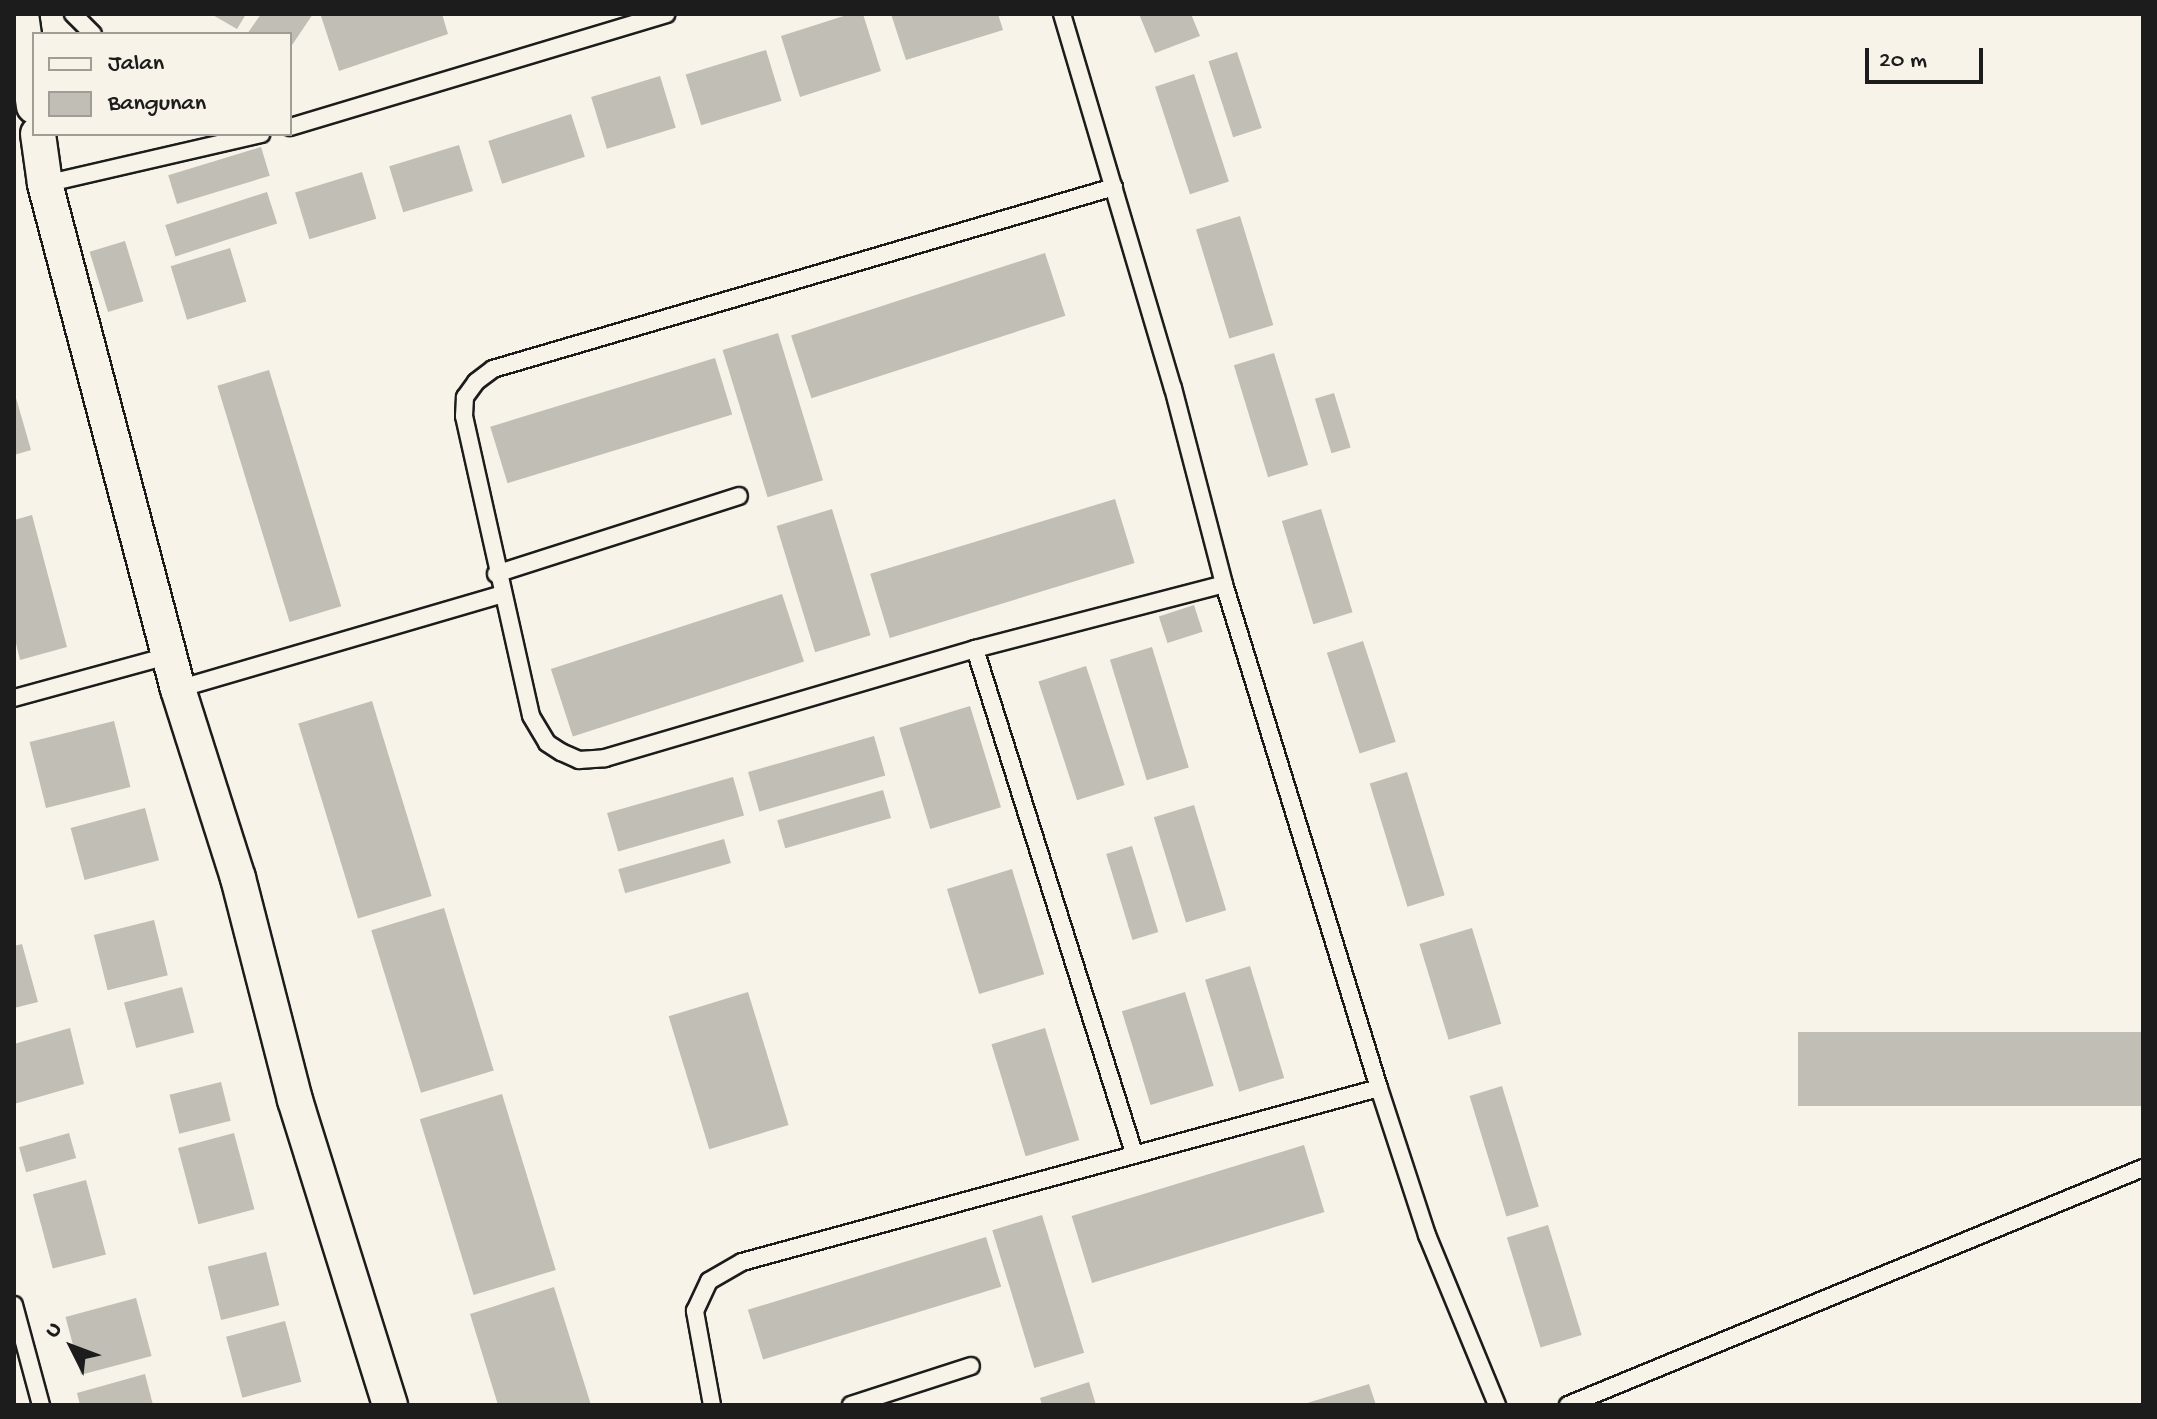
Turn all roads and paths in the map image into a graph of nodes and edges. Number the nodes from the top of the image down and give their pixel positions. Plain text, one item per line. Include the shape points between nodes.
1 (21, 14) edge
2 (73, 14) edge
3 (666, 14) edge
4 (1062, 14) edge
5 (91, 32) edge
6 (32, 92) edge
7 (292, 127) edge
8 (38, 136) edge
9 (252, 136) edge
10 (45, 184) junction
11 (1114, 187) junction
12 (739, 496) dead end
13 (496, 574) junction
14 (1224, 584) junction
15 (500, 595) junction
16 (975, 649) junction
17 (171, 655) junction
18 (178, 689) junction
19 (14, 698) edge
20 (1379, 1088) junction
21 (1134, 1153) junction
22 (2143, 1168) edge
23 (14, 1305) edge
24 (971, 1366) dead end
25 (41, 1405) edge
26 (390, 1405) edge
27 (712, 1405) edge
28 (851, 1405) edge
29 (1497, 1405) edge
30 (1568, 1405) edge

1 - 6 street
2 - 5 lane
3 - 7 lane
4 - 11 lane
8 - 10 street
9 - 10 lane
10 - 17 street
11 - 13 lane via 493,369 465,397 464,416
11 - 14 lane
12 - 13 lane
13 - 15 lane
14 - 16 lane
14 - 20 lane
15 - 16 lane via 531,716 547,743 579,760 605,758
15 - 18 lane
16 - 21 lane
17 - 18 street
17 - 19 lane
18 - 26 street via 238,878 295,1100
20 - 21 lane
20 - 29 lane via 1427,1235
21 - 27 lane via 742,1262 709,1281 695,1311
22 - 30 lane
23 - 25 lane
24 - 28 lane

